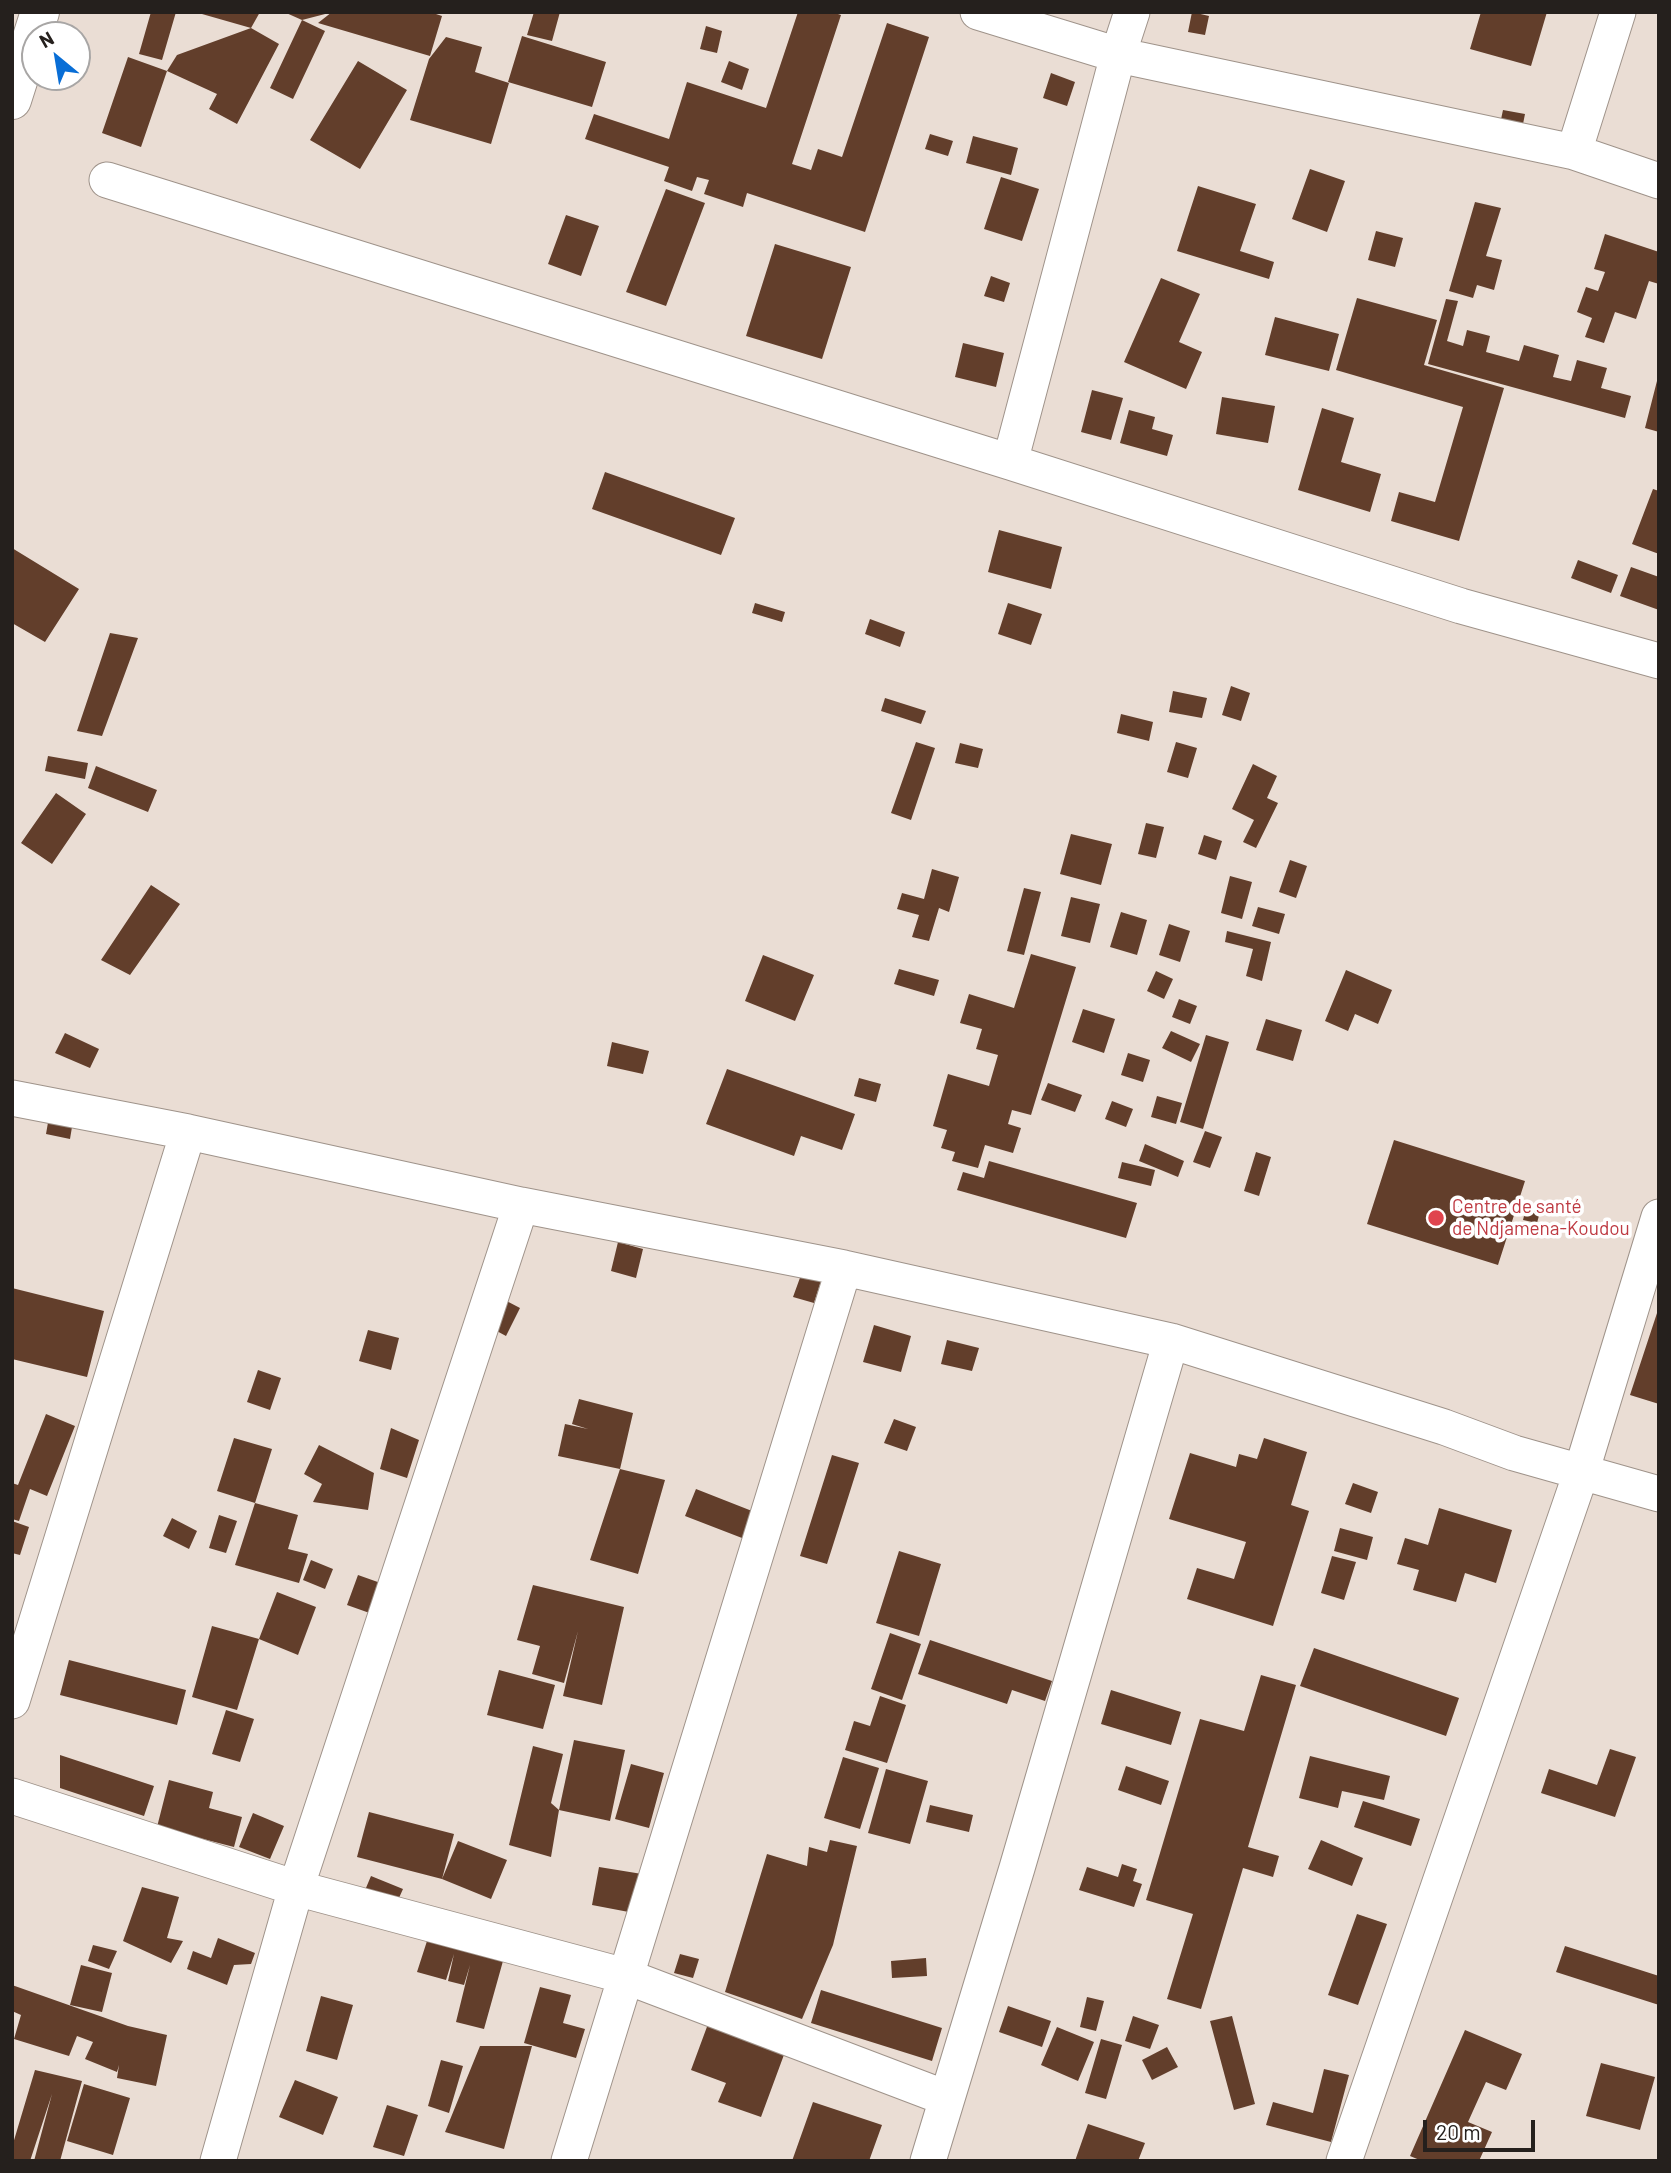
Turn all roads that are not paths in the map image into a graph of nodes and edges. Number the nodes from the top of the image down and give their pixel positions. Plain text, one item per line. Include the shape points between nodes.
1 (40, 12) edge
2 (978, 12) edge
3 (1132, 12) edge
4 (1618, 12) edge
5 (1118, 55) junction
6 (12, 100) edge
7 (1574, 152) junction
8 (107, 180) dead end
9 (1659, 181) edge
10 (1010, 462) junction
11 (1659, 661) edge
12 (12, 1098) edge
13 (188, 1132) junction
14 (521, 1205) junction
15 (1659, 1217) edge
16 (844, 1268) junction
17 (1171, 1341) junction
18 (1581, 1473) junction
19 (1659, 1494) edge
20 (12, 1701) edge
21 (12, 1796) edge
22 (296, 1888) junction
23 (625, 1976) junction
24 (946, 2098) junction
25 (218, 2161) edge
26 (569, 2161) edge
27 (928, 2161) edge
28 (1343, 2161) edge

1 - 6 street
2 - 5 street
3 - 5 street
4 - 7 street
5 - 7 street
5 - 10 street
7 - 9 street
8 - 10 street
10 - 11 street via 1461,606
12 - 13 street
13 - 14 street
13 - 20 street
14 - 16 street
14 - 22 street
15 - 18 street
16 - 17 street
16 - 23 street
17 - 18 street
17 - 24 street
18 - 19 street
18 - 28 street
21 - 22 street
22 - 23 street
22 - 25 street
23 - 24 street
23 - 26 street
24 - 27 street

